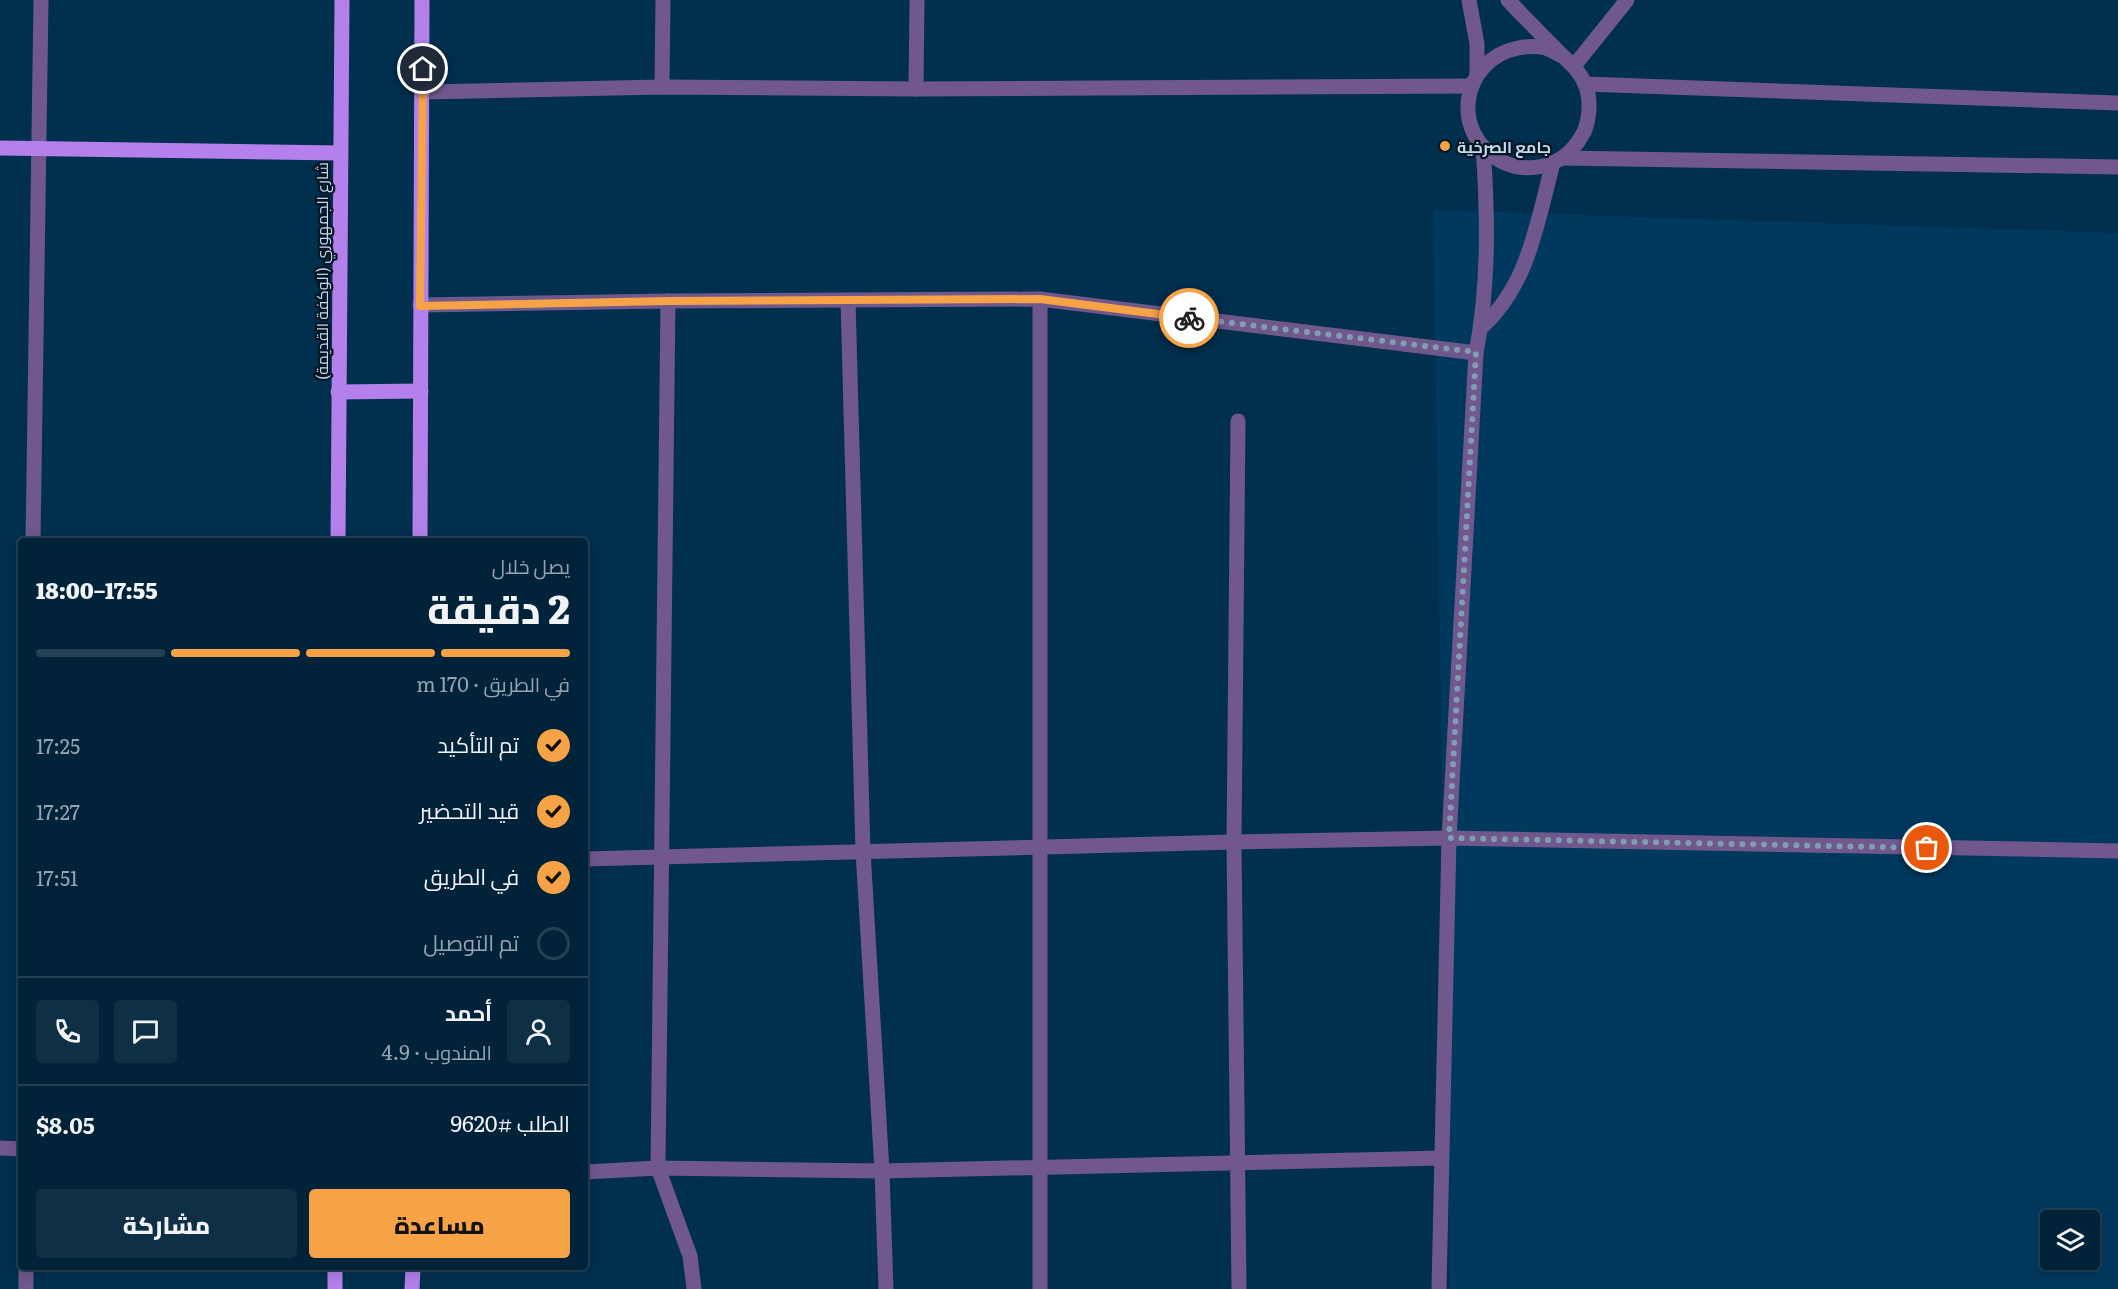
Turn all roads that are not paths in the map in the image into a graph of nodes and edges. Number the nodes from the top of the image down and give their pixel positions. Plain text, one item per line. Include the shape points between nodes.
1 (41, 0) edge
2 (342, 0) edge
3 (422, 0) edge
4 (663, 0) edge
5 (917, 0) edge
6 (1469, 0) edge
7 (1508, 0) edge
8 (1627, 0) edge
9 (1562, 56) junction
10 (1574, 66) junction
11 (1474, 80) junction
12 (1585, 84) junction
13 (662, 87) junction
14 (916, 89) junction
15 (423, 93) junction
16 (2118, 103) edge
17 (1483, 147) junction
18 (0, 148) edge
19 (38, 148) junction
20 (339, 153) junction
21 (1558, 160) junction
22 (2118, 167) edge
23 (1040, 299) junction
24 (848, 300) junction
25 (668, 301) junction
26 (420, 306) junction
27 (1481, 328) junction
28 (1476, 352) junction
29 (421, 391) junction
30 (338, 392) junction
31 (1238, 421) dead end
32 (33, 538) edge
33 (338, 538) edge
34 (420, 538) edge
35 (1449, 838) junction
36 (1234, 842) junction
37 (1039, 847) junction
38 (863, 851) junction
39 (2118, 851) edge
40 (662, 856) junction
41 (588, 859) edge
42 (0, 1148) edge
43 (18, 1149) edge
44 (1442, 1158) junction
45 (1238, 1162) junction
46 (1041, 1166) junction
47 (658, 1168) junction
48 (882, 1171) junction
49 (588, 1172) edge
50 (26, 1270) edge
51 (335, 1270) edge
52 (413, 1270) edge
53 (26, 1289) edge
54 (335, 1289) edge
55 (412, 1289) edge
56 (694, 1289) edge
57 (886, 1289) edge
58 (1040, 1289) edge
59 (1239, 1289) edge
60 (1439, 1289) edge

1 - 19 street
2 - 20 main road, شارع الجمهوري (الوكفة القديمة)
3 - 15 main road
4 - 13 street
5 - 14 street
6 - 11 street via 1477,44
7 - 9 street
8 - 10 street
9 - 10 street
9 - 11 street via 1545,48 1506,50 1490,60
10 - 12 street
11 - 14 street
11 - 17 street via 1468,102 1469,119
12 - 16 street
12 - 21 street via 1589,104 1587,125 1578,144
13 - 14 street
13 - 15 street
15 - 26 main road
17 - 21 street via 1494,158 1516,166 1538,167
17 - 27 street via 1486,238
18 - 19 main road
19 - 20 main road
19 - 32 street
20 - 30 main road, شارع الجمهوري (الوكفة القديمة)
21 - 22 street
21 - 27 street via 1516,285
23 - 24 street
23 - 28 street
23 - 37 street
24 - 25 street
24 - 38 street
25 - 26 street
25 - 40 street
26 - 29 main road
27 - 28 street
28 - 35 street
29 - 30 main road
29 - 34 main road
30 - 33 main road, شارع الجمهوري (الوكفة القديمة)
31 - 36 street
35 - 36 street
35 - 39 street
35 - 44 street
36 - 37 street
36 - 45 street
37 - 38 street
37 - 46 street
38 - 40 street
38 - 48 street
40 - 41 street
40 - 47 street
42 - 43 street
44 - 45 street
44 - 60 street
45 - 46 street
45 - 59 street
46 - 48 street
46 - 58 street
47 - 48 street
47 - 49 street
47 - 56 street via 690,1256
48 - 57 street
50 - 53 street
51 - 54 main road
52 - 55 main road

